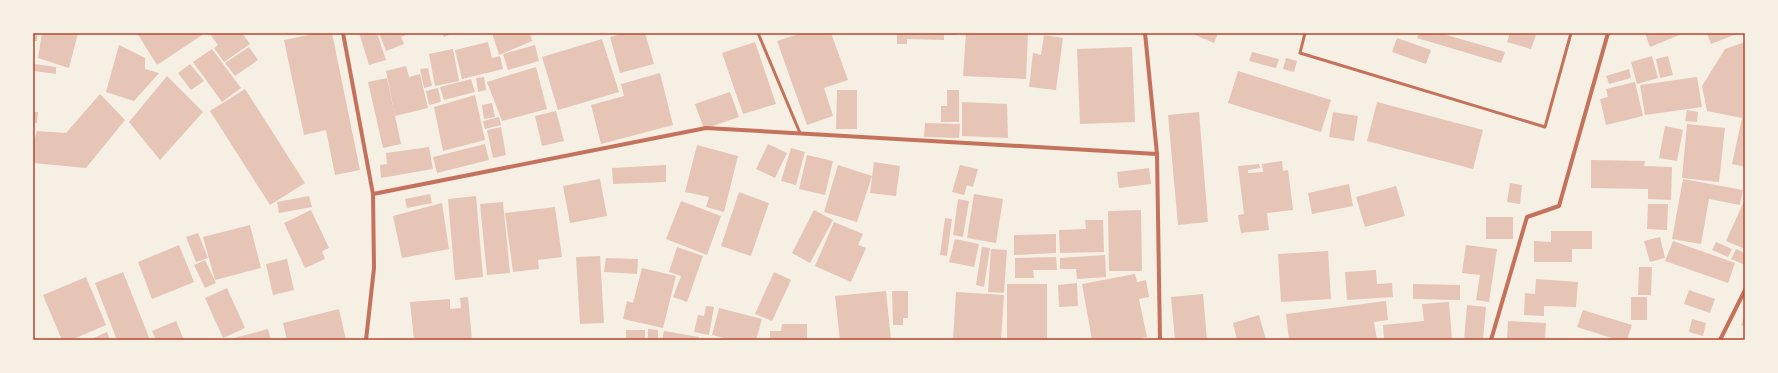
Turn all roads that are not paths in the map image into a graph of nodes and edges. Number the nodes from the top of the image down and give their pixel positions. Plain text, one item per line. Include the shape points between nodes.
1 (343, 33) edge
2 (758, 33) edge
3 (1145, 33) edge
4 (1305, 33) edge
5 (1571, 33) edge
6 (1608, 33) edge
7 (800, 133) junction
8 (1157, 154) junction
9 (373, 194) junction
10 (1745, 290) edge
11 (366, 340) edge
12 (1160, 340) edge
13 (1491, 340) edge
14 (1720, 340) edge

1 - 9 street
2 - 7 lane
3 - 8 street
4 - 5 lane via 1300,52 1545,127
6 - 13 street via 1559,206 1527,217
7 - 8 street
7 - 9 street via 706,128
8 - 12 street
9 - 11 street via 374,268
10 - 14 street

